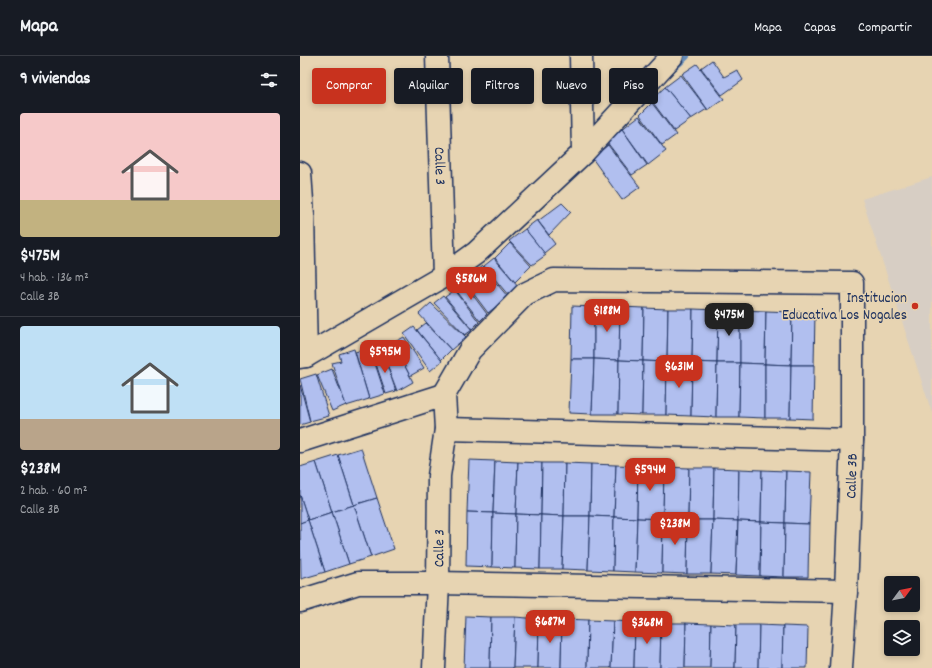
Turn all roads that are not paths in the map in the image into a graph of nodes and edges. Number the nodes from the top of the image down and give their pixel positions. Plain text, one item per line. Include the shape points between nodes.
1 (437, 56) edge
2 (581, 56) edge
3 (672, 56) edge
4 (583, 153) junction
5 (300, 173) edge
6 (301, 215) edge
7 (444, 276) junction
8 (303, 357) edge
9 (444, 395) junction
10 (446, 429) junction
11 (852, 440) junction
12 (300, 441) edge
13 (438, 583) junction
14 (846, 591) junction
15 (300, 601) edge
16 (434, 668) edge
17 (841, 668) edge

1 - 7 street, Calle 3
2 - 4 street
3 - 4 street
4 - 7 street via 476,253
5 - 6 street
6 - 8 street
7 - 8 street
9 - 10 street, Calle 3
9 - 11 street, Calle 3B via 470,350 525,294 554,280 852,284
9 - 12 street
10 - 11 street
10 - 13 street, Calle 3 via 439,476
11 - 14 street, Calle 3B
13 - 14 street
13 - 15 street via 358,583
13 - 16 street, Calle 3
14 - 17 street, Calle 3B

